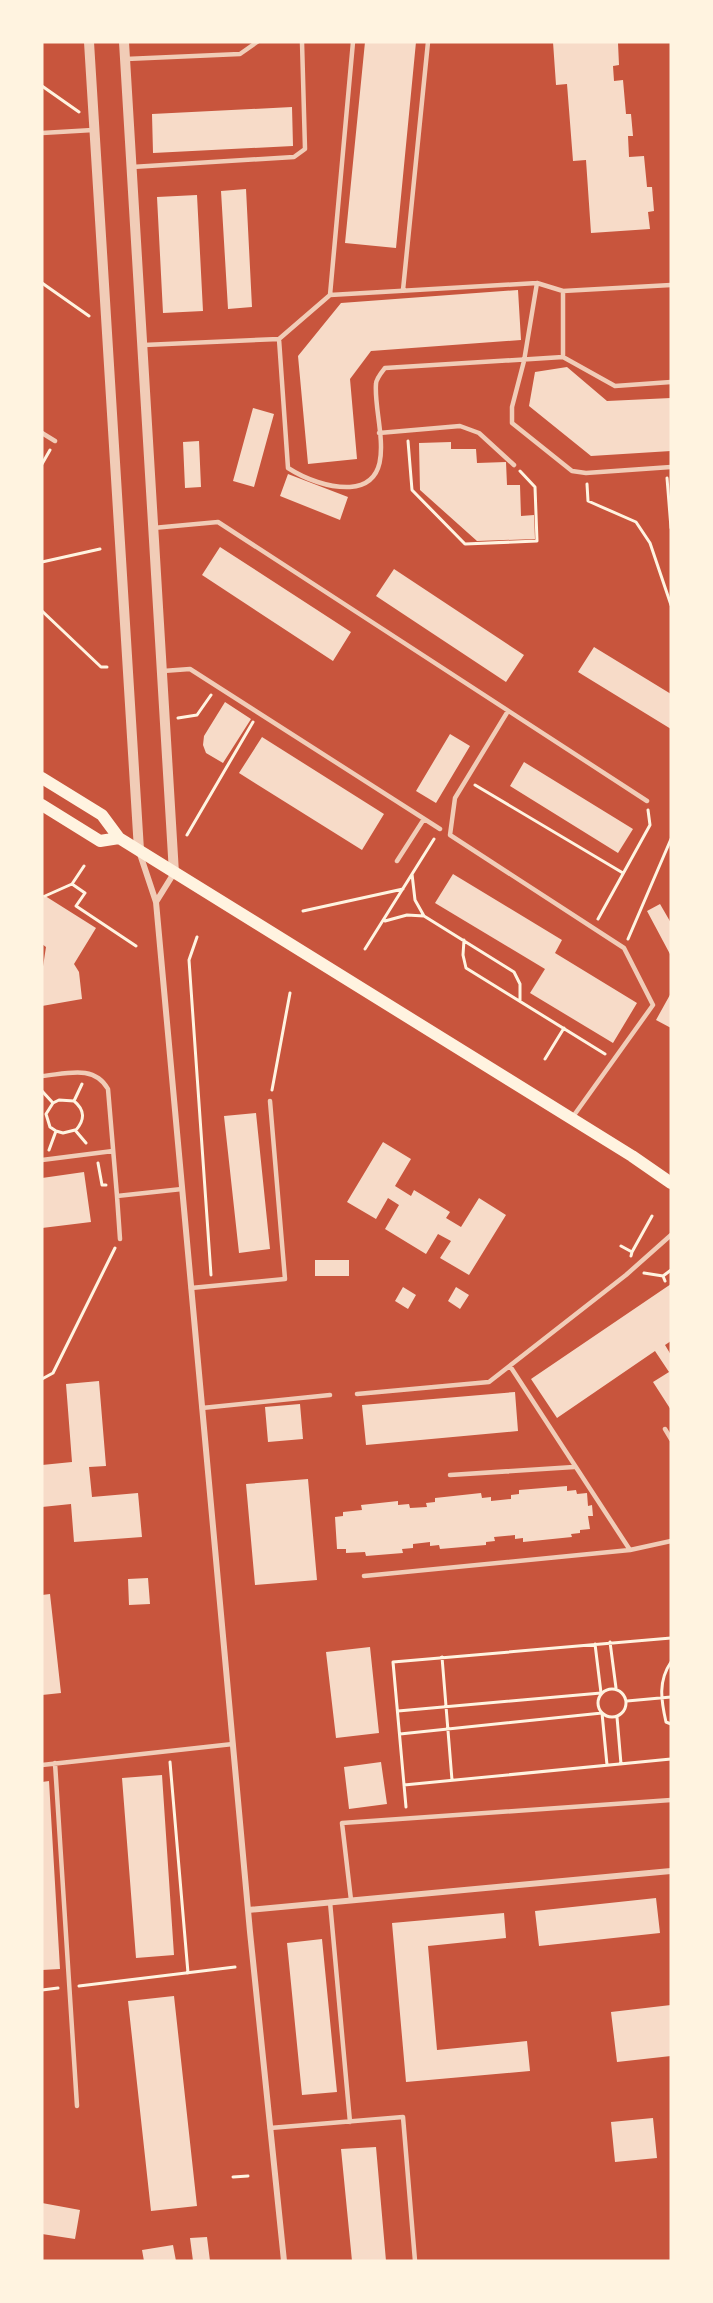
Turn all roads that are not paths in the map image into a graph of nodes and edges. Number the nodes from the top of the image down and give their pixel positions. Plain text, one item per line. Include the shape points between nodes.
1 (89, 42) edge
2 (124, 42) edge
3 (257, 42) edge
4 (303, 42) edge
5 (353, 42) edge
6 (428, 42) edge
7 (125, 59) junction
8 (94, 130) junction
9 (42, 133) edge
10 (131, 167) junction
11 (537, 283) junction
12 (671, 285) edge
13 (404, 290) junction
14 (563, 291) junction
15 (330, 295) junction
16 (279, 339) junction
17 (142, 345) junction
18 (563, 357) junction
19 (524, 361) junction
20 (671, 382) edge
21 (42, 433) edge
22 (379, 433) junction
23 (55, 441) road end
24 (514, 465) road end
25 (668, 467) edge
26 (153, 528) junction
27 (162, 671) junction
28 (508, 711) junction
29 (42, 778) edge
30 (647, 801) road end
31 (42, 805) edge
32 (424, 819) junction
33 (440, 829) road end
34 (119, 837) junction
35 (139, 850) junction
36 (397, 861) dead end
37 (174, 873) junction
38 (156, 902) junction
39 (42, 1076) edge
40 (270, 1101) road end
41 (572, 1119) junction
42 (113, 1151) junction
43 (44, 1160) edge
44 (671, 1183) edge
45 (182, 1189) junction
46 (117, 1196) junction
47 (671, 1235) edge
48 (120, 1239) road end
49 (191, 1288) junction
50 (510, 1366) junction
51 (330, 1395) dead end
52 (357, 1395) dead end
53 (202, 1408) junction
54 (665, 1429) dead end
55 (671, 1438) edge
56 (574, 1467) junction
57 (450, 1475) dead end
58 (671, 1540) edge
59 (630, 1550) junction
60 (364, 1576) dead end
61 (233, 1743) junction
62 (55, 1763) junction
63 (42, 1765) edge
64 (671, 1800) edge
65 (671, 1871) edge
66 (351, 1900) junction
67 (330, 1902) junction
68 (248, 1910) junction
69 (77, 2106) dead end
70 (350, 2122) junction
71 (270, 2128) junction
72 (284, 2261) edge
73 (415, 2261) edge

1 - 8 street
2 - 7 street
3 - 7 lane via 240,54
4 - 10 lane via 305,149 294,157
5 - 15 lane
6 - 13 lane
7 - 10 street
8 - 9 lane
8 - 35 street
10 - 17 street
11 - 13 lane
11 - 14 lane
11 - 19 lane
12 - 14 lane
13 - 15 lane
14 - 18 lane
15 - 16 lane
16 - 17 lane
16 - 22 lane via 288,468 337,488 359,486 373,480 381,464
17 - 26 street
18 - 19 lane
18 - 20 lane via 615,386
19 - 22 lane via 385,368 376,382
19 - 25 lane via 512,407 512,423 572,471
21 - 23 lane
22 - 24 lane via 460,426 479,433
26 - 27 street
26 - 28 lane via 218,522
27 - 32 lane via 190,669
27 - 37 street
28 - 30 lane
28 - 41 lane via 454,798 450,835 624,948 652,1005
29 - 34 main road via 102,815
31 - 34 main road via 100,841
32 - 33 lane
32 - 36 lane
34 - 35 main road
35 - 37 main road
35 - 38 street
37 - 38 street
37 - 41 main road
38 - 45 street
39 - 42 lane via 88,1072 104,1082 108,1089
40 - 49 lane via 285,1279
41 - 44 main road
42 - 43 lane
42 - 46 lane
45 - 46 lane
45 - 49 street
46 - 48 lane
47 - 50 lane
49 - 53 street
50 - 52 lane via 489,1382
50 - 56 lane
51 - 53 lane
53 - 61 street
54 - 55 lane
56 - 57 lane
56 - 59 lane
58 - 59 lane
59 - 60 lane
61 - 62 lane
61 - 68 street
62 - 63 lane
62 - 69 lane
64 - 66 lane via 342,1823
65 - 66 street
66 - 67 street
67 - 68 street
67 - 70 lane
68 - 71 street
70 - 71 lane
70 - 73 lane via 404,2117
71 - 72 street

